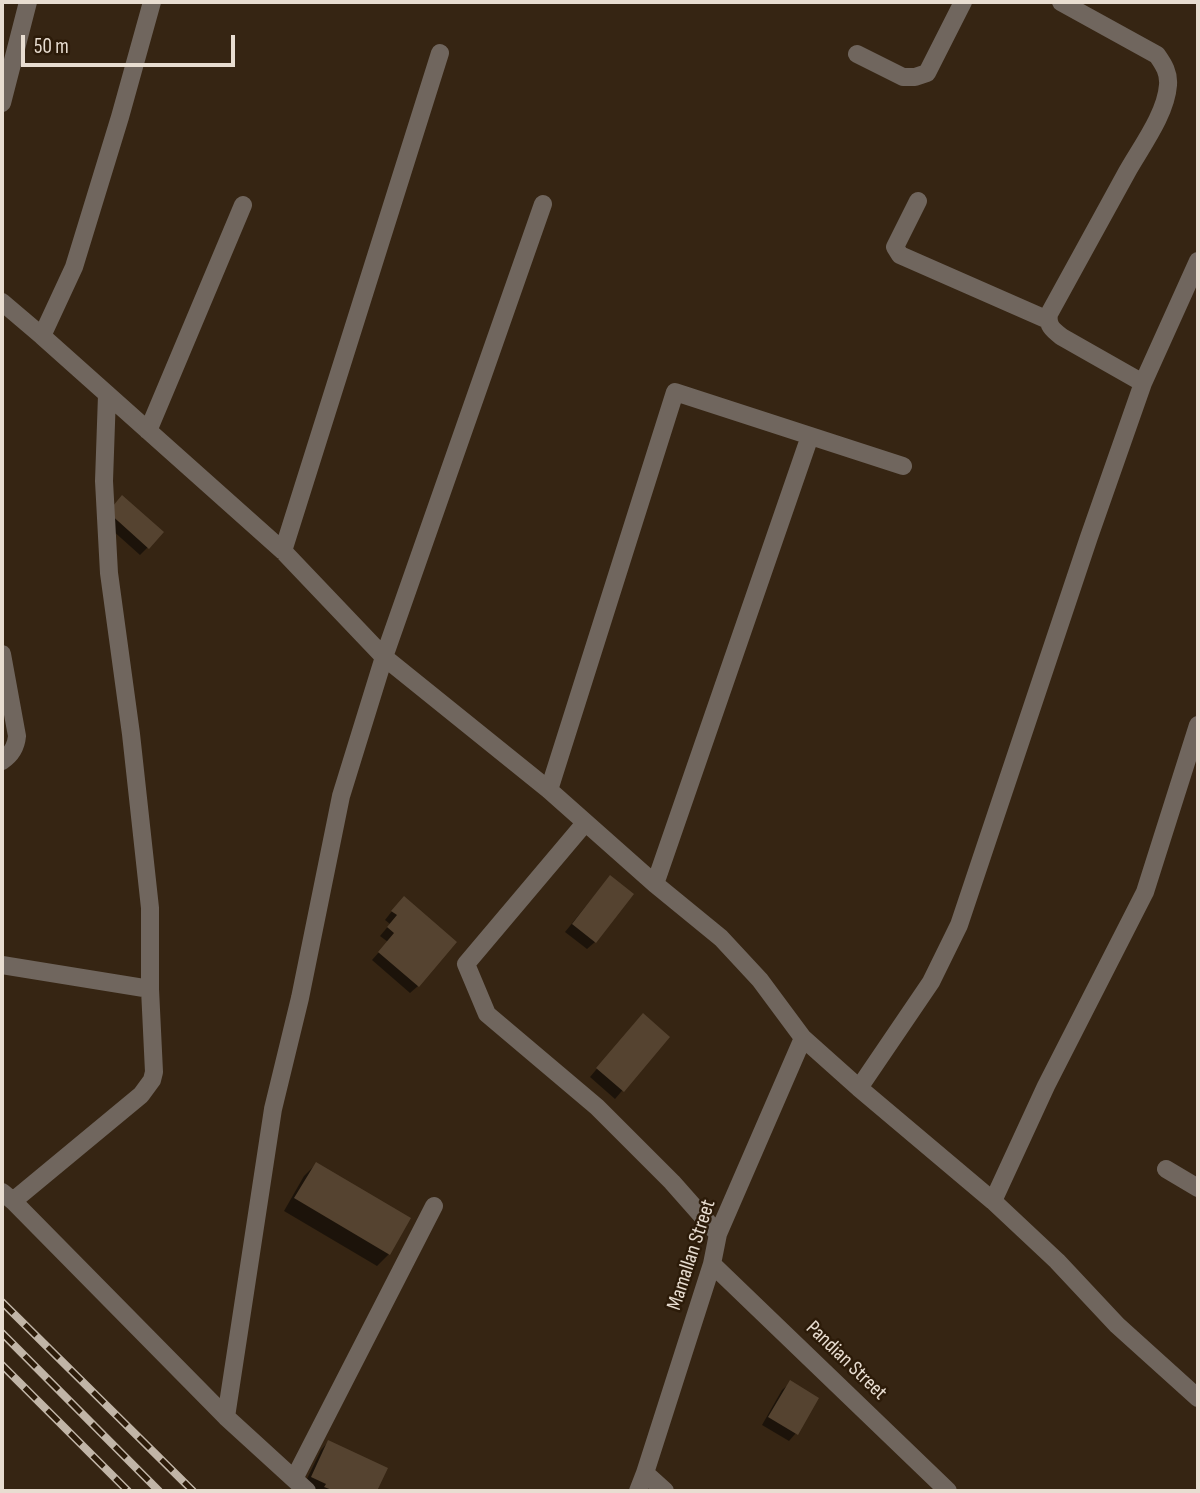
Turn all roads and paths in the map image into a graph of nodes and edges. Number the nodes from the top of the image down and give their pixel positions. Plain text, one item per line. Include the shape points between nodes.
1 (28, 2) edge
2 (152, 2) edge
3 (963, 2) edge
4 (1060, 2) edge
5 (440, 53) dead end
6 (858, 54) dead end
7 (2, 103) edge
8 (918, 201) dead end
9 (543, 204) dead end
10 (243, 205) dead end
11 (1198, 261) edge
12 (2, 302) edge
13 (1048, 320) junction
14 (42, 336) junction
15 (1143, 383) junction
16 (107, 395) junction
17 (148, 431) junction
18 (810, 436) junction
19 (903, 466) dead end
20 (283, 551) junction
21 (2, 654) edge
22 (384, 657) junction
23 (1198, 725) edge
24 (2, 761) edge
25 (549, 790) junction
26 (585, 823) junction
27 (655, 884) junction
28 (2, 965) edge
29 (150, 989) junction
30 (803, 1038) junction
31 (859, 1088) junction
32 (1166, 1169) dead end
33 (1198, 1188) edge
34 (7, 1196) edge
35 (993, 1201) junction
36 (434, 1206) dead end
37 (718, 1234) junction
38 (712, 1264) junction
39 (1198, 1398) edge
40 (226, 1417) junction
41 (645, 1473) junction
42 (301, 1485) edge
43 (638, 1491) edge
44 (665, 1491) edge
45 (948, 1491) edge

1 - 7 street
2 - 14 street via 74,267
3 - 6 street via 927,73 903,77
4 - 13 street via 1157,55 1168,84 1160,113
5 - 20 street
8 - 13 street via 895,247 900,255
9 - 22 street
10 - 17 street
11 - 15 street
12 - 14 street
13 - 15 street via 1062,337
14 - 16 street
15 - 31 street via 959,925 931,982
16 - 17 street
16 - 29 street via 104,481 109,573 149,908
17 - 20 street
18 - 19 street
18 - 25 street via 675,392
18 - 27 street
20 - 22 street
21 - 24 street via 16,736 14,748
22 - 25 street
22 - 40 street via 341,796 273,1109
23 - 35 street via 1145,892
25 - 26 street
26 - 27 street
26 - 37 street via 466,964 487,1014 597,1107
27 - 30 street via 721,938 760,979
28 - 29 street
29 - 34 street via 152,1080 141,1095
30 - 31 street
30 - 37 street, Mamallan Street
31 - 35 street
32 - 33 street
34 - 40 street
35 - 39 street
36 - 42 street
37 - 38 street, Mamallan Street
38 - 41 street, Mamallan Street
38 - 45 street, Pandian Street
40 - 42 street
41 - 43 street, Mamallan Street
41 - 44 street

